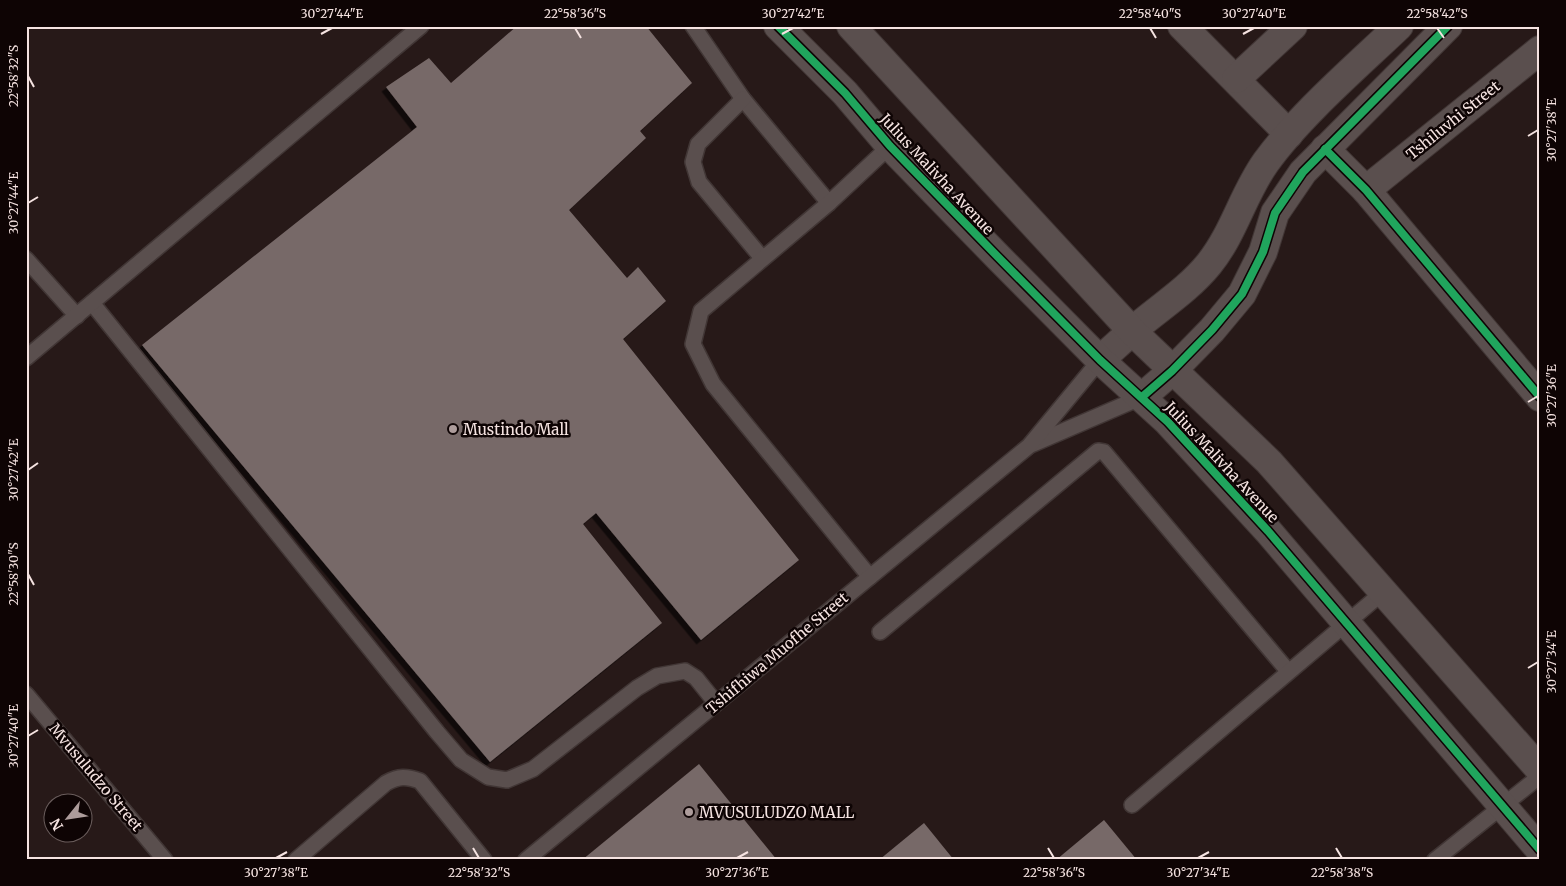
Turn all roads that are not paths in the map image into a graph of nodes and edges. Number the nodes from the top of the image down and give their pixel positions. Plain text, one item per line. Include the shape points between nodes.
1 (421, 26) edge
2 (693, 26) edge
3 (778, 26) edge
4 (851, 26) edge
5 (1182, 26) edge
6 (1293, 26) edge
7 (1398, 26) edge
8 (1448, 26) edge
9 (1540, 50) edge
10 (1236, 79) junction
11 (743, 99) junction
12 (1289, 134) junction
13 (890, 146) junction
14 (1325, 148) junction
15 (1366, 190) junction
16 (829, 203) junction
17 (762, 258) junction
18 (26, 259) edge
19 (92, 303) junction
20 (76, 316) junction
21 (1132, 331) junction
22 (26, 358) edge
23 (1100, 360) junction
24 (1172, 371) junction
25 (1142, 397) junction
26 (1540, 397) edge
27 (1029, 446) junction
28 (870, 576) junction
29 (1382, 593) junction
30 (1346, 622) junction
31 (880, 632) dead end
32 (1288, 671) junction
33 (26, 694) edge
34 (716, 703) junction
35 (1540, 770) edge
36 (1540, 776) edge
37 (1502, 804) junction
38 (1132, 805) dead end
39 (1540, 850) edge
40 (165, 860) edge
41 (296, 860) edge
42 (484, 860) edge
43 (526, 860) edge
44 (1435, 860) edge

1 - 19 lane
2 - 11 lane
3 - 13 street, Julius Malivha Avenue via 844,93
4 - 21 street, Julius Malivha Avenue
5 - 10 street
6 - 10 street
7 - 12 street, Tshifhiwa Muofhe Street
8 - 14 street, Tshifhiwa Muofhe Street
9 - 15 street, Tshiluvhi Street
10 - 12 street
11 - 16 lane
11 - 17 lane via 698,144 693,162 699,182
12 - 21 street, Tshifhiwa Muofhe Street via 1265,163 1232,228 1209,264 1182,292
13 - 16 lane
13 - 23 street, Julius Malivha Avenue
14 - 15 street
14 - 24 street, Tshifhiwa Muofhe Street via 1303,172 1275,213 1263,252 1242,294
15 - 26 street
16 - 17 lane
17 - 28 lane via 701,311 693,344 713,384
18 - 20 lane
19 - 20 lane
19 - 34 lane via 461,760 488,777 507,780 533,769 657,676 685,671 696,678
20 - 22 lane
21 - 23 street, Tshifhiwa Muofhe Street
21 - 24 street, Julius Malivha Avenue
23 - 25 street, Julius Malivha Avenue
23 - 27 lane, Tshifhiwa Muofhe Street
24 - 25 street, Tshifhiwa Muofhe Street
24 - 29 street, Julius Malivha Avenue via 1269,462
25 - 27 lane, Tshifhiwa Muofhe Street
25 - 30 street, Julius Malivha Avenue via 1268,531
27 - 28 lane, Tshifhiwa Muofhe Street
28 - 34 lane, Tshifhiwa Muofhe Street
29 - 30 lane
29 - 35 street, Julius Malivha Avenue
30 - 32 lane
30 - 37 street, Julius Malivha Avenue
31 - 32 lane via 1098,451 1104,452
32 - 38 lane
33 - 40 lane, Mvusuludzo Street
34 - 43 lane, Tshifhiwa Muofhe Street
36 - 37 lane
37 - 39 street, Julius Malivha Avenue
37 - 44 lane
41 - 42 lane via 386,783 407,776 420,781

